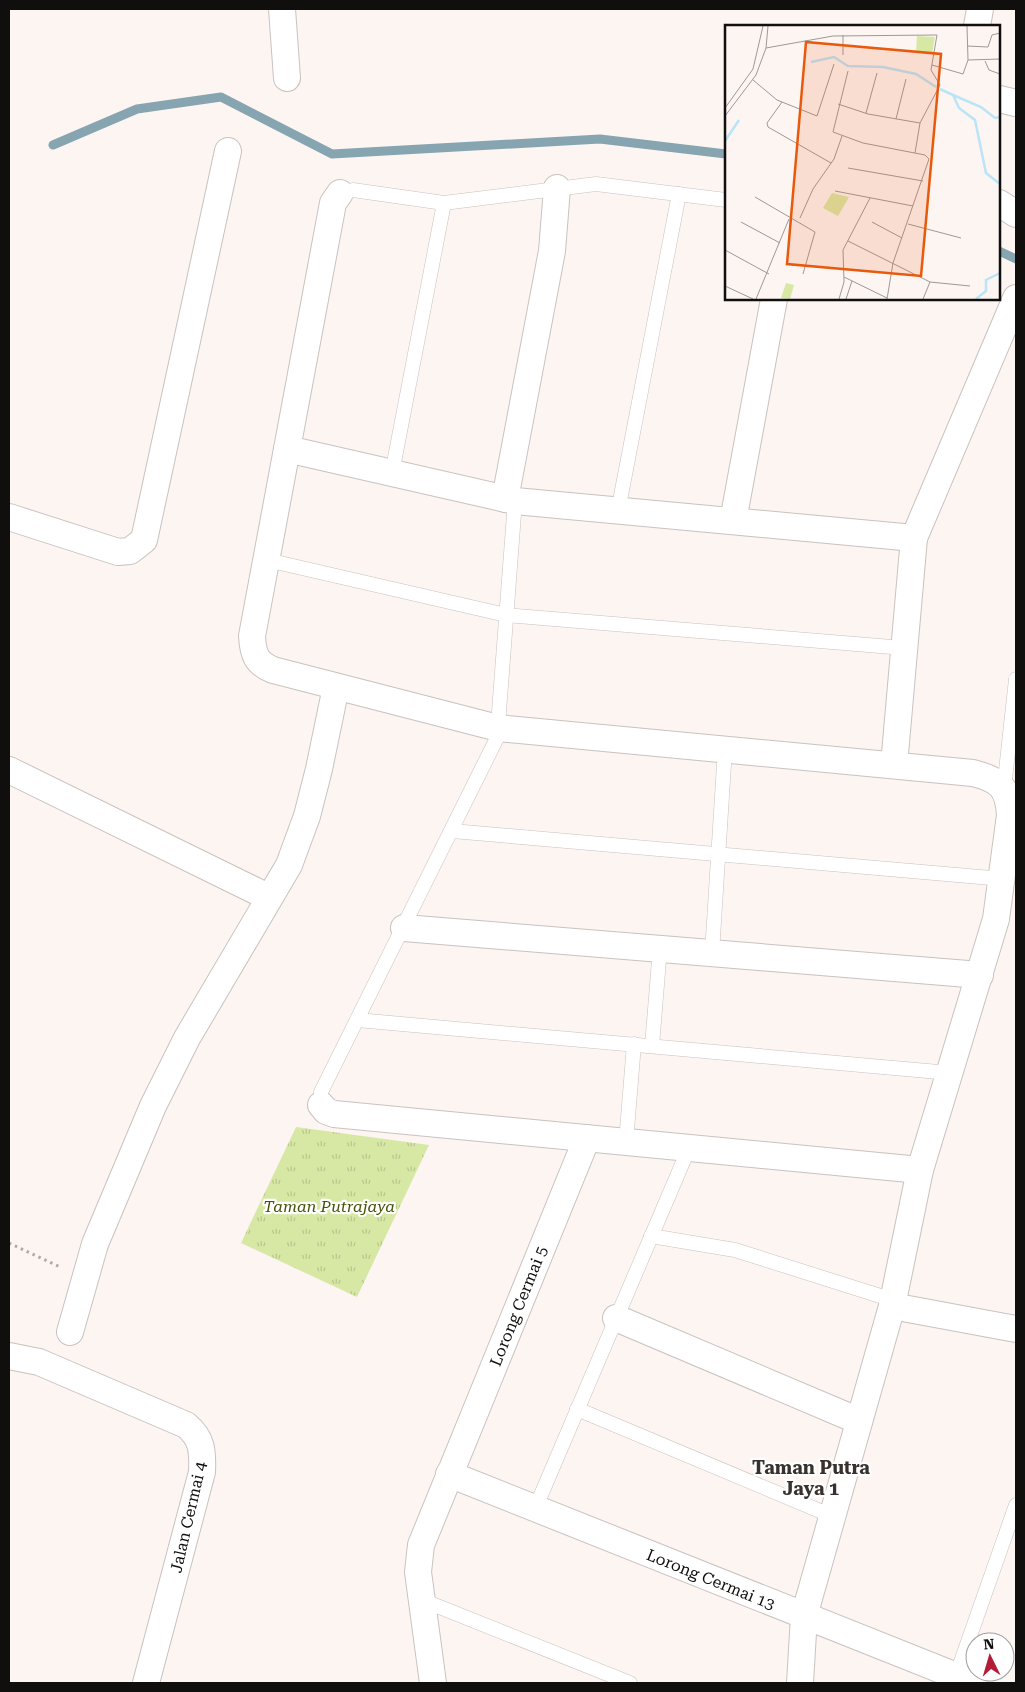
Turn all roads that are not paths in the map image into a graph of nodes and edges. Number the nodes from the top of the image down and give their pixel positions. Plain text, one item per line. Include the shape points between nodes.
1 (282, 9) edge
2 (980, 9) edge
3 (977, 25) edge
4 (287, 78) dead end
5 (1000, 99) edge
6 (1016, 102) edge
7 (228, 151) dead end
8 (557, 188) junction
9 (340, 193) joint
10 (679, 194) junction
11 (725, 200) edge
12 (444, 204) junction
13 (1000, 204) edge
14 (1016, 214) edge
15 (1016, 298) edge
16 (774, 300) edge
17 (287, 449) junction
18 (392, 473) junction
19 (510, 500) junction
20 (618, 511) junction
21 (9, 517) edge
22 (733, 521) junction
23 (914, 538) junction
24 (267, 560) junction
25 (506, 615) junction
26 (904, 648) junction
27 (1016, 679) edge
28 (336, 687) junction
29 (498, 728) junction
30 (726, 750) junction
31 (894, 765) junction
32 (9, 770) edge
33 (1004, 789) junction
34 (452, 831) junction
35 (719, 854) junction
36 (1003, 878) junction
37 (268, 897) junction
38 (404, 928) junction
39 (660, 948) junction
40 (712, 953) junction
41 (980, 974) junction
42 (357, 1020) junction
43 (634, 1044) junction
44 (652, 1046) junction
45 (950, 1073) junction
46 (321, 1105) joint
47 (586, 1138) junction
48 (626, 1142) junction
49 (689, 1148) junction
50 (920, 1170) junction
51 (651, 1236) junction
52 (892, 1303) junction
53 (616, 1318) junction
54 (1016, 1329) edge
55 (70, 1332) dead end
56 (9, 1356) edge
57 (577, 1409) junction
58 (859, 1420) junction
59 (449, 1474) junction
60 (1016, 1505) edge
61 (535, 1509) junction
62 (832, 1516) junction
63 (422, 1600) junction
64 (804, 1616) junction
65 (982, 1632) edge
66 (965, 1679) edge
67 (146, 1683) edge
68 (433, 1683) edge
69 (630, 1683) edge
70 (800, 1683) edge

1 - 4 street
2 - 3 street
5 - 6 street
7 - 21 street via 144,540 130,551 118,552
8 - 10 lane via 596,184
8 - 12 lane
8 - 19 street via 552,251
9 - 12 lane via 353,190
9 - 17 street via 333,203
10 - 11 lane
10 - 20 lane
12 - 18 lane
13 - 14 street
15 - 23 street
16 - 22 street
17 - 18 street
17 - 24 street
18 - 19 street
19 - 20 street
19 - 25 lane
20 - 22 street
22 - 23 street
23 - 26 street
24 - 25 lane
24 - 28 street via 252,636 256,658 261,665 273,670
25 - 26 lane
25 - 29 lane
26 - 31 street
27 - 33 lane
28 - 29 street
28 - 37 street via 307,816 289,866
29 - 30 street
29 - 34 lane via 493,750
30 - 31 street
30 - 35 lane
31 - 33 street via 973,773 991,778
32 - 37 street
33 - 36 street via 1010,815
34 - 35 lane
34 - 38 lane
35 - 36 lane
35 - 40 lane
36 - 41 street via 996,919
37 - 55 street via 187,1038 153,1106 95,1244
38 - 39 street
38 - 42 lane
39 - 40 street
39 - 44 lane
40 - 41 street
41 - 45 street
42 - 43 lane
42 - 46 lane via 322,1092
43 - 44 lane
43 - 48 lane
44 - 45 lane
45 - 50 street
46 - 47 street via 326,1112 334,1114
47 - 48 street
47 - 59 street, Lorong Cermai 5
48 - 49 street
49 - 50 street
49 - 51 lane
50 - 52 street
51 - 52 lane via 734,1250
51 - 53 lane
52 - 54 street
52 - 58 street
53 - 57 lane
53 - 58 street
56 - 67 street, Jalan Cermai 4 via 39,1362 186,1425 202,1445 202,1472
57 - 61 lane
57 - 62 lane
58 - 62 street
59 - 61 street, Lorong Cermai 13
59 - 63 street, Lorong Cermai 5 via 420,1546 418,1572
60 - 65 lane
61 - 64 street, Lorong Cermai 13
62 - 64 street
63 - 68 street, Lorong Cermai 5
63 - 69 lane
64 - 66 street, Lorong Cermai 13
64 - 70 street

